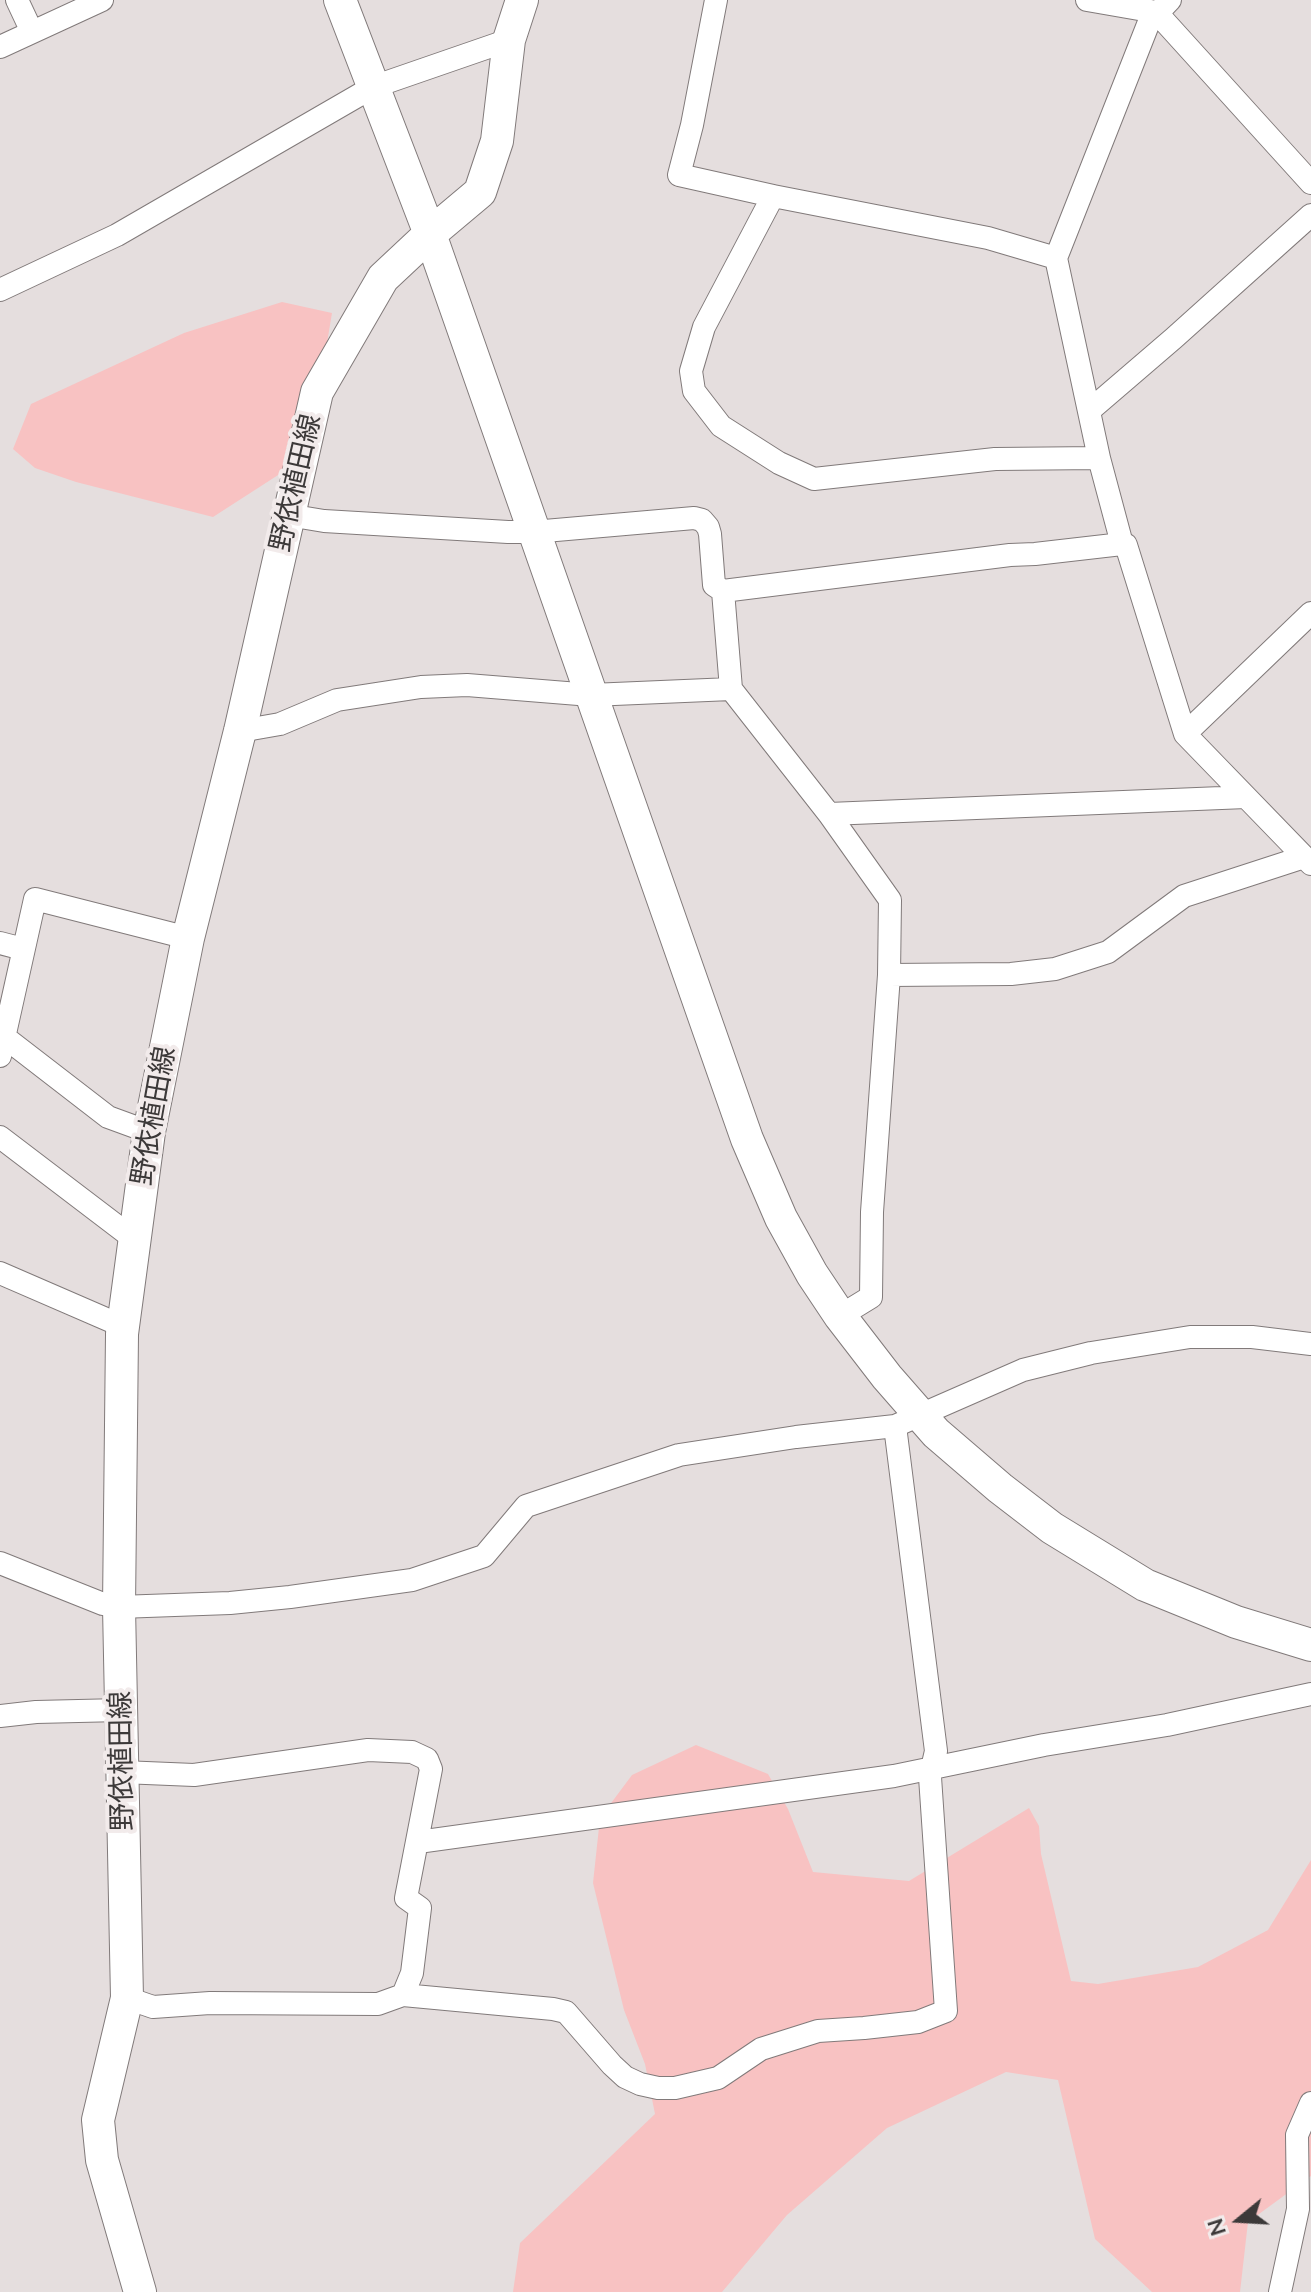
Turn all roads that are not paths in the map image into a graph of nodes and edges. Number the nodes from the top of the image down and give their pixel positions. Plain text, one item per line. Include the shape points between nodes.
1 (17, 0) edge
2 (102, 0) edge
3 (340, 0) edge
4 (522, 0) edge
5 (716, 0) edge
6 (1087, 0) edge
7 (1163, 6) edge
8 (32, 32) junction
9 (509, 40) junction
10 (0, 47) edge
11 (373, 87) junction
12 (1311, 183) edge
13 (773, 196) junction
14 (1311, 215) edge
15 (430, 234) junction
16 (1056, 258) junction
17 (0, 290) edge
18 (1089, 411) junction
19 (1099, 458) junction
20 (288, 515) junction
21 (533, 532) junction
22 (1122, 544) junction
23 (723, 591) junction
24 (1311, 613) edge
25 (731, 689) junction
26 (591, 695) junction
27 (240, 731) junction
28 (1185, 734) junction
29 (1246, 797) junction
30 (829, 814) junction
31 (1308, 860) edge
32 (188, 938) junction
33 (0, 943) edge
34 (23, 949) junction
35 (889, 975) junction
36 (2, 1046) edge
37 (149, 1132) junction
38 (0, 1137) edge
39 (134, 1239) junction
40 (0, 1273) edge
41 (840, 1316) junction
42 (122, 1334) junction
43 (1311, 1344) edge
44 (908, 1421) junction
45 (0, 1563) edge
46 (119, 1607) junction
47 (1311, 1645) edge
48 (1311, 1694) edge
49 (121, 1710) junction
50 (0, 1716) edge
51 (931, 1767) junction
52 (122, 1772) junction
53 (418, 1842) junction
54 (403, 1995) junction
55 (127, 1998) junction
56 (1311, 2103) edge
57 (135, 2289) edge
58 (1280, 2292) edge

1 - 8 street
2 - 8 street
3 - 11 main road
4 - 9 main road, 野依植田線
5 - 13 street via 679,175
6 - 7 street
7 - 12 street
7 - 16 street via 1143,35
8 - 10 street
9 - 11 street
9 - 15 main road, 野依植田線 via 497,141 480,192
11 - 15 main road
11 - 17 street via 117,235
13 - 16 street via 988,238
13 - 19 street via 704,327 691,371 694,391 721,426 814,479 995,459
14 - 18 street
15 - 20 main road, 野依植田線 via 383,278 317,392
15 - 21 main road
16 - 18 street
18 - 19 street
19 - 22 street
20 - 21 street
20 - 27 main road, 野依植田線
21 - 23 street via 702,520 710,534 714,585
21 - 26 main road
22 - 23 street
22 - 28 street
23 - 25 street
24 - 28 street
25 - 26 street
25 - 30 street
26 - 27 street via 467,685 421,687 337,700 280,724
26 - 41 main road via 747,1139 781,1218
27 - 32 main road, 野依植田線
28 - 29 street
29 - 30 street
29 - 31 street
30 - 35 street via 890,900
31 - 35 street via 1184,896 1108,952 1055,969
32 - 34 street via 35,899
32 - 37 main road, 野依植田線
33 - 34 street
34 - 36 street
35 - 41 street via 871,1297
36 - 37 street via 108,1117
37 - 39 main road, 野依植田線
38 - 39 street
39 - 42 main road, 野依植田線
40 - 42 street via 113,1322
41 - 44 main road via 887,1377
42 - 46 main road, 野依植田線
43 - 44 street via 1190,1337 1091,1353 1023,1370
44 - 46 street via 679,1455 526,1506 484,1556 412,1580 230,1603
44 - 47 main road via 1052,1528 1145,1585
44 - 51 street via 936,1751
45 - 46 street
46 - 49 main road, 野依植田線
48 - 51 street
49 - 50 street
49 - 52 main road, 野依植田線
51 - 53 street
51 - 54 street via 946,2011 918,2022 818,2031 761,2049 718,2078 658,2088 625,2077 566,2012
52 - 53 street via 194,1775 368,1750 412,1752 427,1759 431,1769
52 - 55 main road, 野依植田線
53 - 54 street via 406,1898 420,1908 412,1973
54 - 55 street via 378,2004 153,2007
55 - 57 main road, 野依植田線 via 98,2120 102,2160
56 - 58 street via 1297,2135 1298,2209

